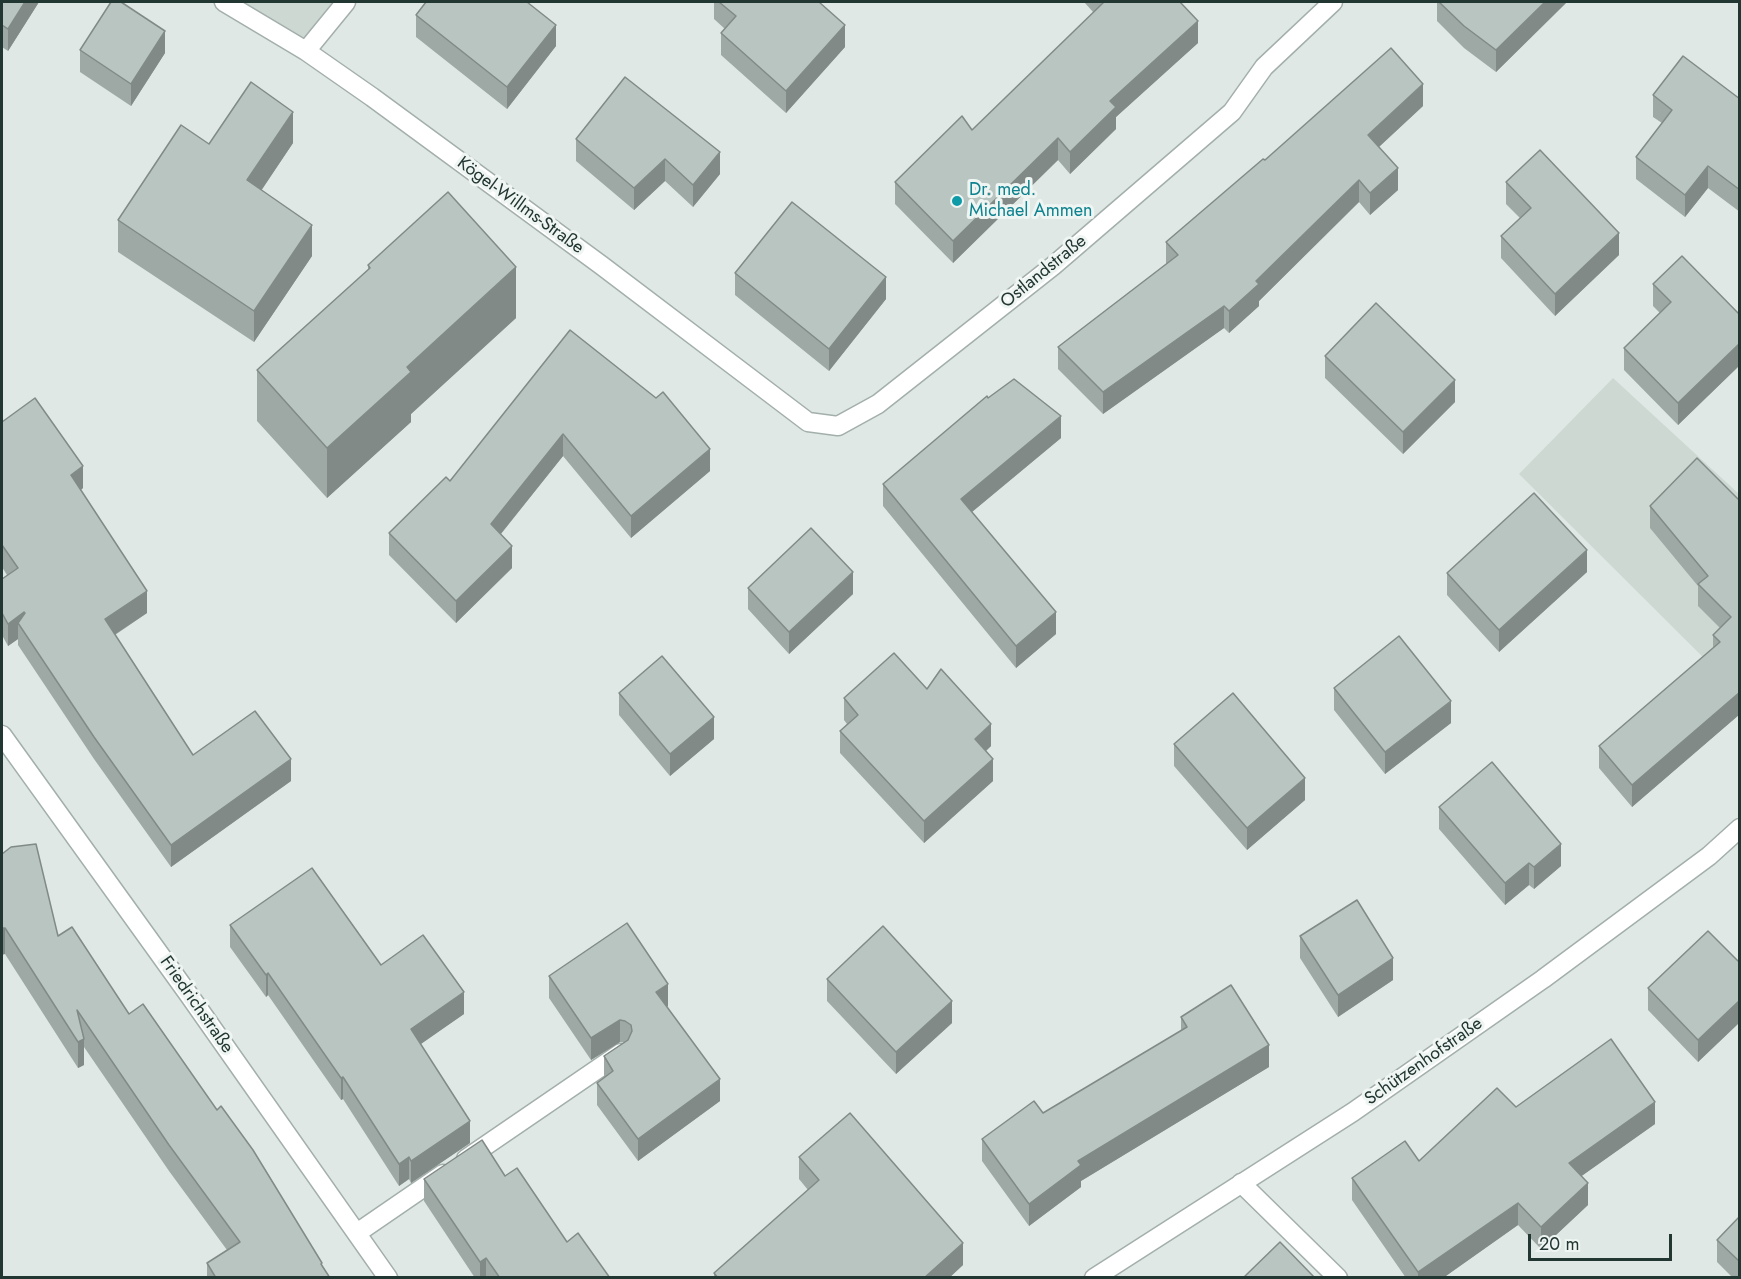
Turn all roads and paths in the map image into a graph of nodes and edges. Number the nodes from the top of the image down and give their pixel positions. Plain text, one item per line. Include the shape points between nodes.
1 (224, 2) edge
2 (346, 2) edge
3 (1333, 2) edge
4 (306, 51) junction
5 (808, 423) joint
6 (2, 735) edge
7 (1740, 828) edge
8 (621, 1053) edge
9 (1241, 1183) junction
10 (357, 1233) junction
11 (388, 1278) edge
12 (1094, 1278) edge
13 (1338, 1278) edge

1 - 4 street, Kögel-Willms-Straße
2 - 4 street
3 - 5 street, Ostlandstraße via 1264,67 1232,112 1053,266 878,404 838,426
4 - 5 street, Kögel-Willms-Straße via 601,265
6 - 10 street, Friedrichstraße
7 - 9 street, Schützenhofstraße via 1709,856 1543,979 1353,1112
8 - 10 street
9 - 12 street, Schützenhofstraße
9 - 13 street
10 - 11 street, Friedrichstraße

